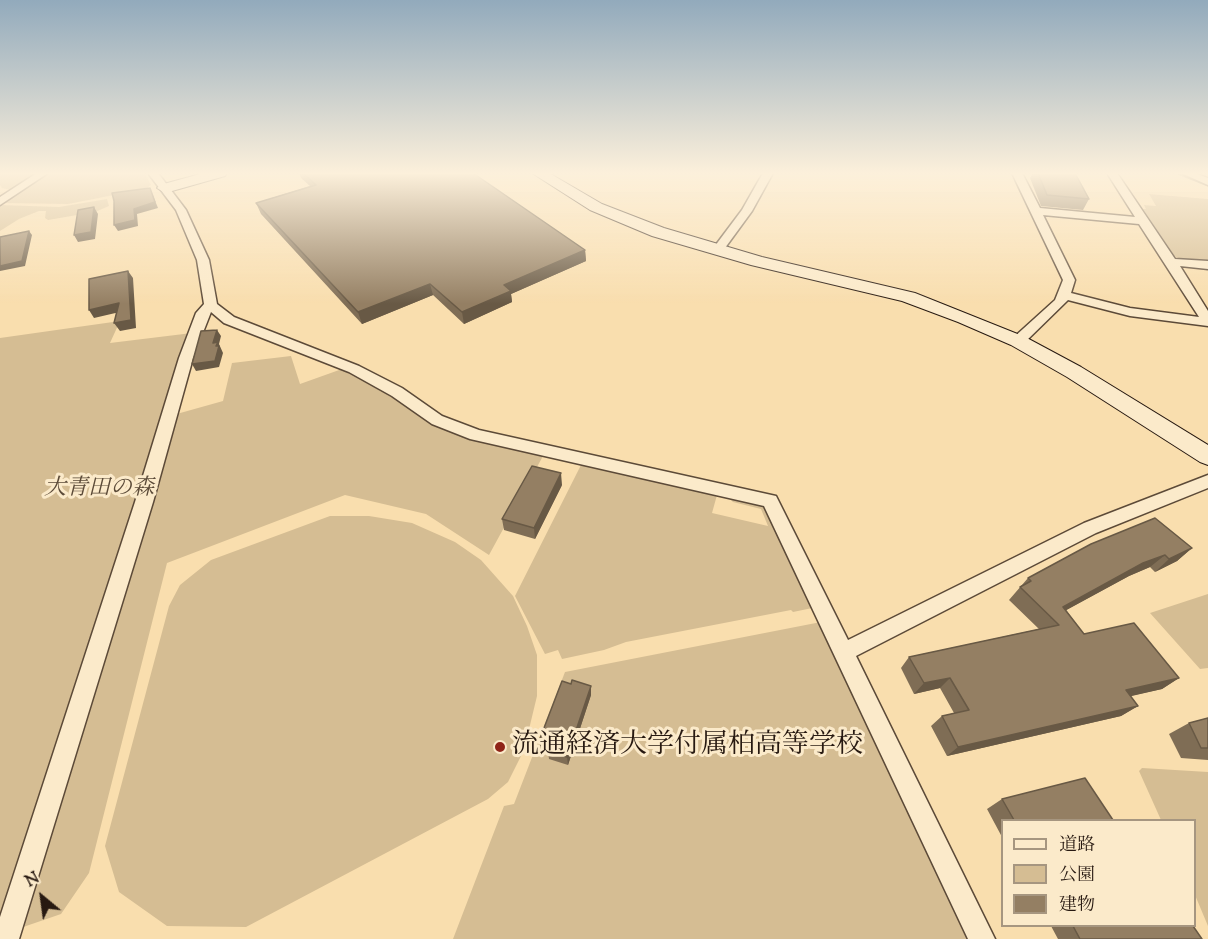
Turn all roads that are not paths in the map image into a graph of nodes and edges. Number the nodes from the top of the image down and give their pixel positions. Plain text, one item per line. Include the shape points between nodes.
1 (184, 217) edge
2 (617, 217) edge
3 (742, 217) edge
4 (1038, 217) edge
5 (1098, 217) edge
6 (1140, 217) edge
7 (1143, 221) junction
8 (718, 250) junction
9 (1171, 262) junction
10 (1208, 265) edge
11 (1065, 296) junction
12 (211, 305) junction
13 (1208, 321) edge
14 (1018, 341) junction
15 (1208, 456) edge
16 (1208, 481) edge
17 (842, 653) junction
18 (6, 939) edge
19 (982, 939) edge

1 - 12 street via 203,260
2 - 8 street
3 - 8 street
4 - 11 street via 1067,273
5 - 7 street
6 - 7 street
7 - 9 street
8 - 14 street via 908,297
9 - 10 street
9 - 13 street
11 - 13 street via 1130,312
11 - 14 street
12 - 17 street via 229,320 377,380 437,420 476,435 770,501
12 - 18 street via 203,313 186,358
14 - 15 street
16 - 17 street via 1090,528
17 - 19 street

